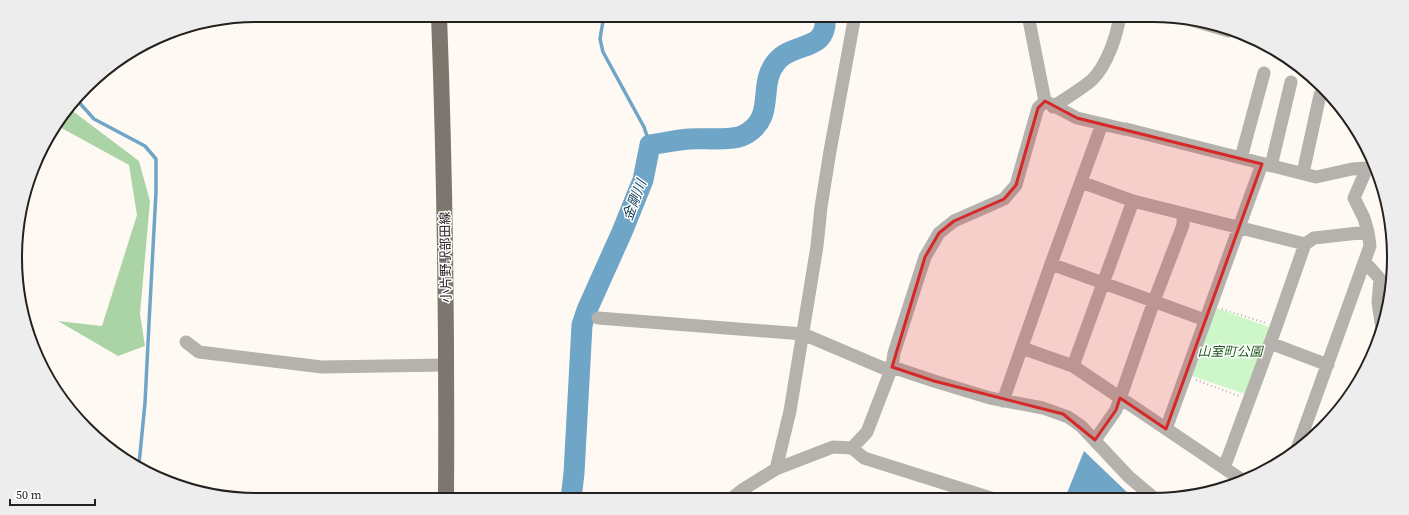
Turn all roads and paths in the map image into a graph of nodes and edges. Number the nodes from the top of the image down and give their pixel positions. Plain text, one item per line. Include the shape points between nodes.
1 (439, 22) edge
2 (854, 22) edge
3 (1030, 22) edge
4 (1118, 22) edge
5 (1264, 73) dead end
6 (1291, 82) dead end
7 (1320, 95) dead end
8 (1049, 104) junction
9 (1102, 124) junction
10 (1241, 158) junction
11 (1267, 165) junction
12 (1370, 167) edge
13 (1369, 168) edge
14 (1303, 173) junction
15 (1081, 182) junction
16 (1133, 201) junction
17 (1183, 215) junction
18 (1240, 227) junction
19 (1368, 232) junction
20 (1305, 244) junction
21 (1365, 262) junction
22 (1051, 264) junction
23 (1104, 283) junction
24 (1154, 301) junction
25 (1211, 305) junction
26 (1380, 314) edge
27 (598, 318) dead end
28 (1205, 320) junction
29 (1276, 327) junction
30 (803, 334) junction
31 (186, 342) dead end
32 (1270, 343) junction
33 (1022, 348) junction
34 (446, 365) junction
35 (1328, 365) junction
36 (1073, 366) junction
37 (892, 367) junction
38 (1185, 376) junction
39 (1120, 398) junction
40 (1250, 400) junction
41 (1003, 401) junction
42 (1166, 429) junction
43 (1095, 440) junction
44 (1300, 440) edge
45 (852, 448) junction
46 (1224, 468) junction
47 (776, 469) junction
48 (1237, 477) edge
49 (446, 493) edge
50 (738, 493) edge
51 (976, 493) edge
52 (1148, 493) edge

1 - 34 main road, 小片野駅部田線
2 - 30 street via 830,151
3 - 8 street
4 - 8 street via 1109,53 1097,73 1084,86
5 - 10 street
6 - 11 street
7 - 14 street
8 - 9 street via 1077,118
8 - 37 street via 1038,108 1016,185 1004,199 954,221 939,233 925,257 894,353
9 - 10 street
9 - 15 street
10 - 11 street
11 - 14 street
11 - 18 street
12 - 14 street via 1316,177
13 - 19 street via 1354,198
15 - 16 street
15 - 22 street
16 - 17 street
16 - 23 street
17 - 18 street
17 - 24 street via 1183,225
18 - 20 street
18 - 25 street
19 - 20 street via 1314,238
19 - 21 street via 1370,246
20 - 29 street
21 - 26 street via 1380,279
21 - 35 street
22 - 23 street
22 - 33 street
23 - 24 street
23 - 36 street
24 - 28 street
24 - 39 street
25 - 28 street
25 - 29 path
27 - 30 street
28 - 38 street
29 - 32 street
30 - 37 street via 883,368
30 - 47 street via 790,412
31 - 34 street via 199,352 322,367
32 - 35 street
32 - 40 street
33 - 36 street
33 - 41 street
34 - 49 main road, 小片野駅部田線
35 - 44 street
36 - 39 street
37 - 41 street
37 - 45 street via 868,432
38 - 40 path
38 - 42 street
39 - 42 street
39 - 43 street via 1116,410
40 - 46 street
41 - 43 street via 1043,408 1068,416
42 - 46 street
43 - 52 street via 1129,477
45 - 47 street via 833,447
45 - 51 street via 864,458
46 - 48 street
47 - 50 street

